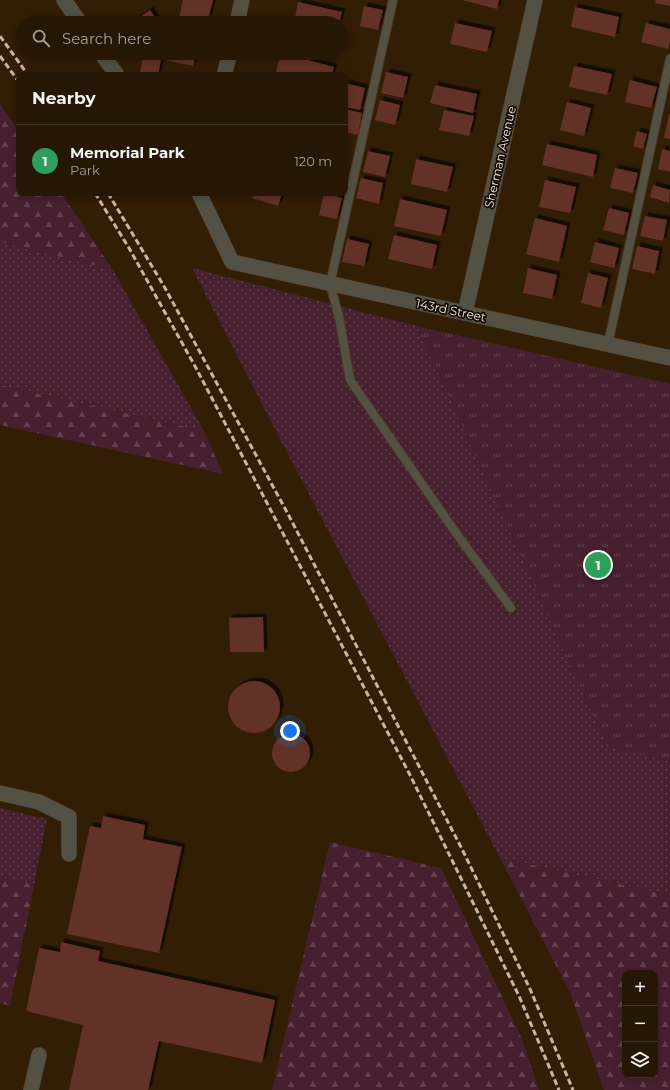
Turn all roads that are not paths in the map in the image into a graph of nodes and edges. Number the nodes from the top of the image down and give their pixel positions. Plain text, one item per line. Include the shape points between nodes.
1 (64, 0) edge
2 (242, 0) edge
3 (393, 0) edge
4 (535, 0) edge
5 (75, 16) edge
6 (238, 16) edge
7 (670, 59) edge
8 (106, 60) edge
9 (228, 60) edge
10 (114, 72) edge
11 (225, 72) edge
12 (200, 196) edge
13 (330, 284) junction
14 (465, 313) junction
15 (608, 344) junction
16 (670, 358) edge
17 (511, 608) dead end
18 (0, 793) edge
19 (69, 854) dead end
20 (39, 1055) dead end
21 (31, 1090) edge

1 - 5 street
2 - 6 street
3 - 13 lane
4 - 14 street, Sherman Avenue
7 - 15 lane
8 - 10 street
9 - 11 street
12 - 13 street, 143rd Street via 232,262
13 - 14 street, 143rd Street
13 - 17 lane via 339,316 350,380
14 - 15 street, 143rd Street
15 - 16 street, 143rd Street
18 - 19 street via 38,802 69,817
20 - 21 street

